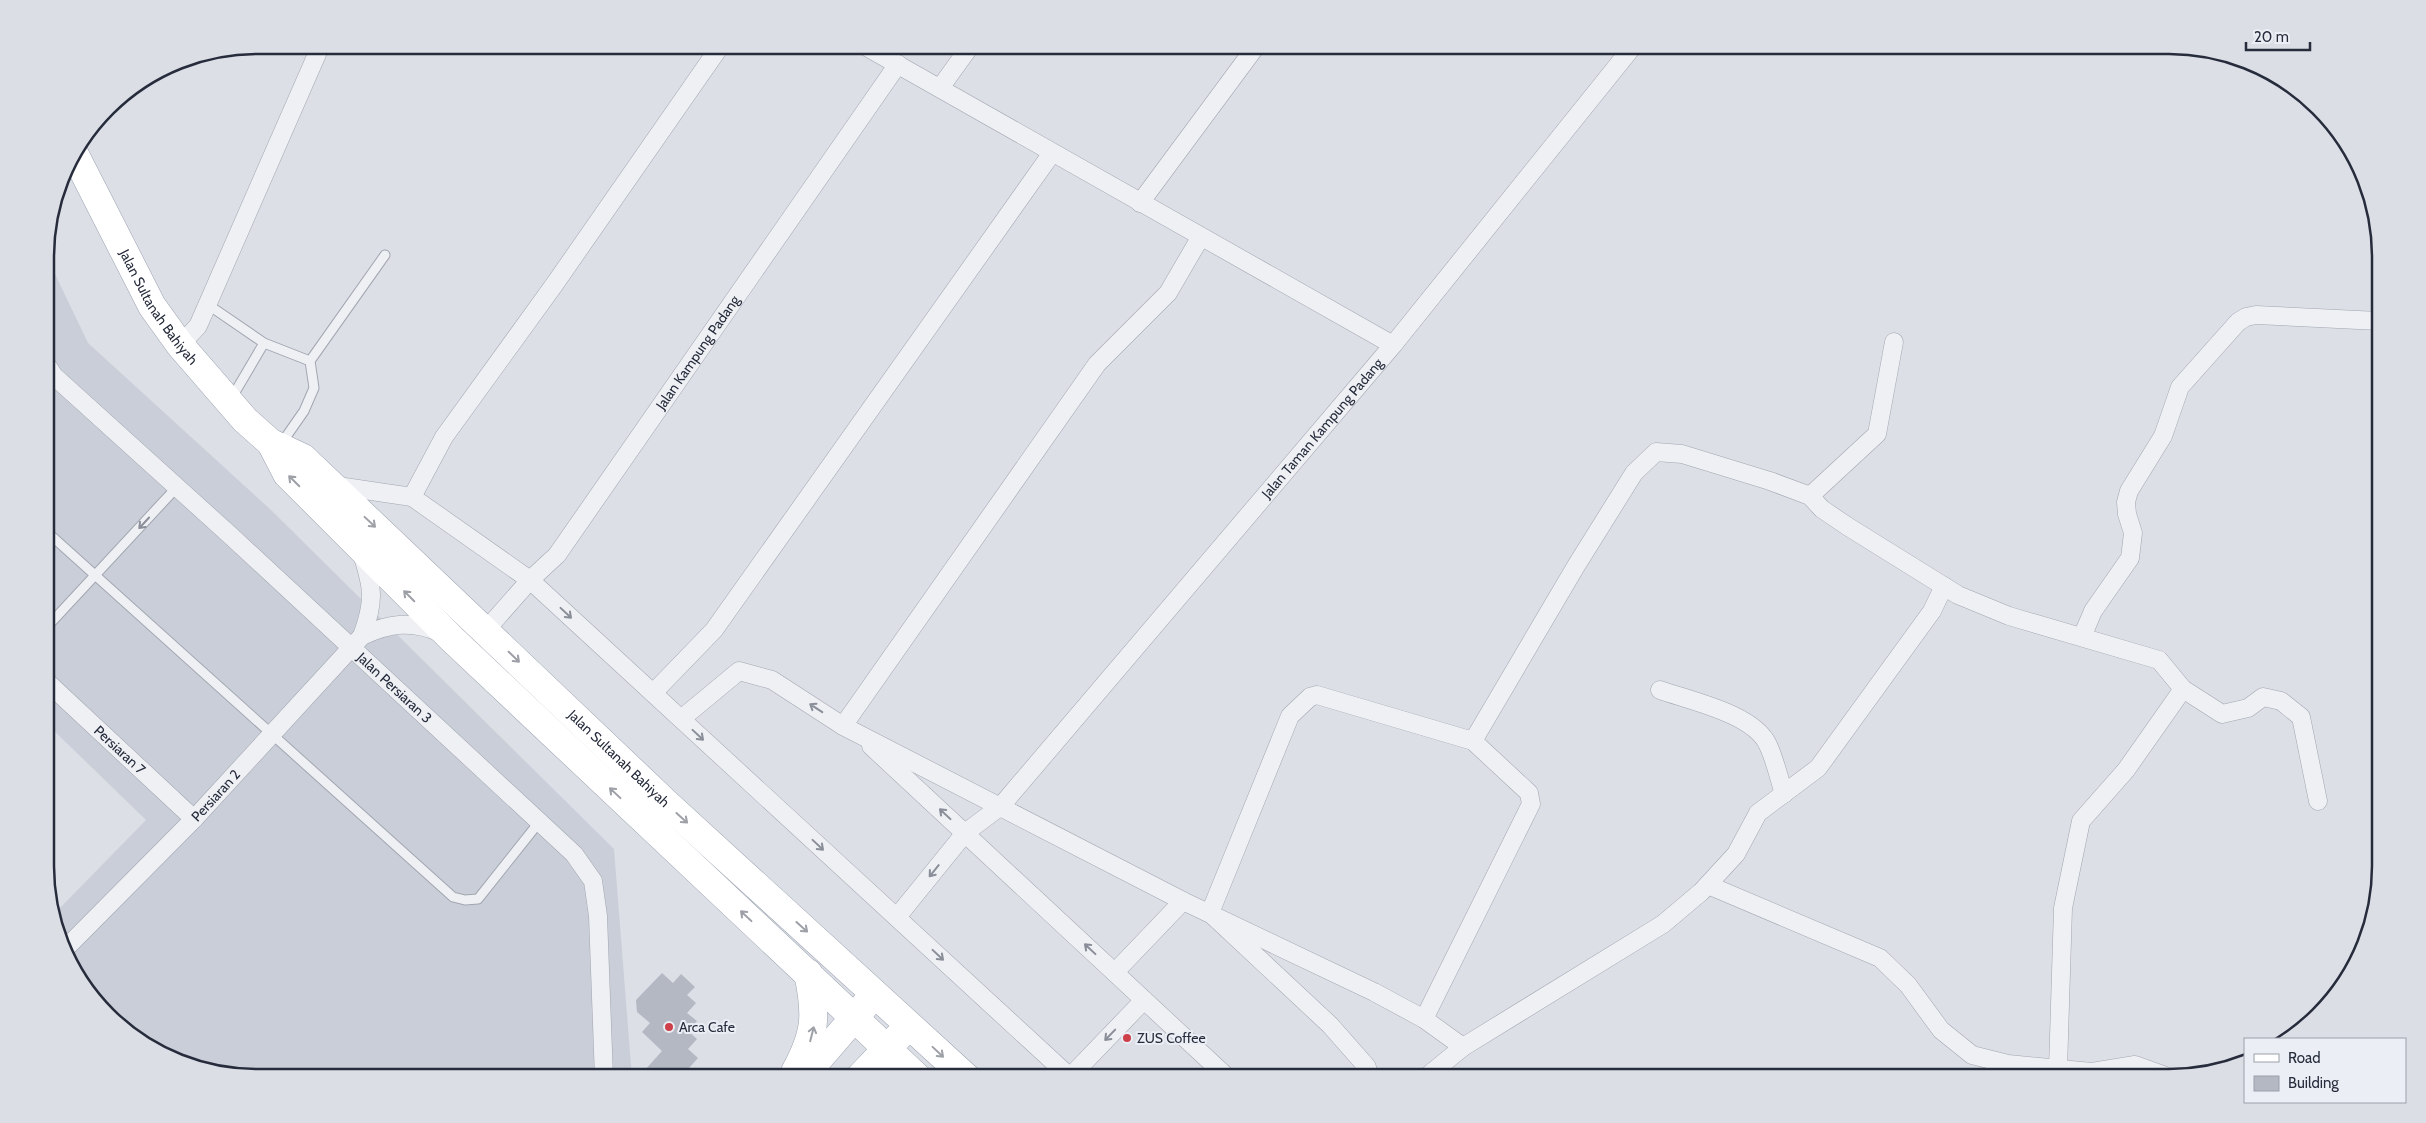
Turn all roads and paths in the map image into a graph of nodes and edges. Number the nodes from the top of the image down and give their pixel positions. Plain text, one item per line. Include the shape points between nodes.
1 (317, 54) edge
2 (716, 54) edge
3 (879, 54) edge
4 (964, 54) edge
5 (1250, 54) edge
6 (1627, 54) edge
7 (898, 64) junction
8 (940, 88) junction
9 (1052, 153) junction
10 (76, 164) edge
11 (1140, 203) junction
12 (1200, 238) junction
13 (385, 256) dead end
14 (207, 304) junction
15 (2372, 321) edge
16 (264, 342) junction
17 (1894, 342) dead end
18 (180, 345) junction
19 (1393, 345) junction
20 (310, 361) junction
21 (54, 376) edge
22 (230, 402) junction
23 (275, 445) junction
24 (330, 484) junction
25 (177, 487) junction
26 (1810, 496) junction
27 (412, 497) junction
28 (54, 538) edge
29 (360, 547) junction
30 (95, 575) junction
31 (530, 580) junction
32 (1944, 586) junction
33 (54, 619) edge
34 (486, 630) junction
35 (2082, 637) junction
36 (452, 639) junction
37 (357, 642) junction
38 (54, 688) edge
39 (2183, 689) junction
40 (1660, 690) dead end
41 (654, 693) junction
42 (681, 719) junction
43 (851, 730) junction
44 (272, 735) junction
45 (1473, 742) junction
46 (1784, 794) junction
47 (2318, 801) dead end
48 (1002, 806) junction
49 (194, 819) junction
50 (540, 821) junction
51 (965, 833) junction
52 (1708, 885) junction
53 (1183, 901) junction
54 (1210, 913) junction
55 (896, 917) junction
56 (69, 945) edge
57 (1115, 972) junction
58 (808, 973) junction
59 (876, 994) junction
60 (1144, 1000) junction
61 (854, 1018) junction
62 (1424, 1019) junction
63 (910, 1025) junction
64 (1463, 1047) junction
65 (887, 1049) junction
66 (604, 1069) edge
67 (797, 1069) edge
68 (810, 1069) edge
69 (868, 1069) edge
70 (908, 1069) edge
71 (957, 1069) edge
72 (1062, 1069) edge
73 (1079, 1069) edge
74 (1218, 1069) edge
75 (1367, 1069) edge
76 (1436, 1069) edge
77 (2058, 1069) joint
78 (2110, 1069) edge
79 (2146, 1069) edge

1 - 14 street
2 - 27 street via 444,437
3 - 7 street
4 - 8 street
5 - 11 street
6 - 19 street, Jalan Taman Kampung Padang
7 - 8 street
7 - 31 street, Jalan Kampung Padang via 557,555
8 - 9 street
9 - 11 street
9 - 41 street via 714,630
10 - 18 main road, Jalan Sultanah Bahiyah via 152,306
11 - 12 street
12 - 19 street
12 - 43 street via 1168,293 1097,364
13 - 20 lane
14 - 16 lane
14 - 18 street via 198,326
15 - 35 street via 2256,315 2238,322 2180,388 2175,398 2163,436 2129,491 2127,514 2133,532 2130,558 2093,611
16 - 20 lane
16 - 22 lane
17 - 26 street via 1877,434
18 - 22 main road, Jalan Sultanah Bahiyah
19 - 48 street, Jalan Taman Kampung Padang
20 - 23 lane via 314,388 304,411
21 - 25 street, Jalan Persiaran 3
22 - 23 main road, Jalan Sultanah Bahiyah
23 - 24 main road, Jalan Sultanah Bahiyah via 303,458
29 -> 23 main road, Jalan Sultanah Bahiyah via 287,474
24 - 27 street
24 -> 34 main road, Jalan Sultanah Bahiyah
25 -> 30 lane
25 - 37 street, Jalan Persiaran 3
26 - 32 street via 1822,509 1847,526
26 - 45 street via 1682,454 1656,452 1634,473
27 - 31 street
28 - 30 lane
36 -> 29 main road, Jalan Sultanah Bahiyah
29 - 37 street via 371,582 370,614
30 - 33 lane
30 - 44 lane
31 - 34 street, Jalan Kampung Padang
31 -> 41 street
32 - 35 street via 2009,616
32 - 46 street via 1932,611 1818,768
34 -> 59 main road, Jalan Sultanah Bahiyah via 668,805
35 - 39 street via 2159,660
36 - 37 street via 412,623 381,627
58 -> 36 main road, Jalan Sultanah Bahiyah
37 - 44 street, Persiaran 2
37 - 50 street, Jalan Persiaran 3
38 - 49 street, Persiaran 7
39 - 47 street via 2222,714 2248,708 2262,697 2280,701 2302,718
39 - 77 street via 2126,770 2081,820 2063,908
40 - 46 street via 1753,726 1768,744
41 - 42 street
43 -> 42 street via 772,680 739,671
42 -> 55 street
43 - 48 street
51 -> 43 street
44 - 49 street, Persiaran 2
44 - 50 lane via 454,897 478,899
45 - 54 street via 1321,696 1310,697 1290,716
45 - 62 street via 1532,799
46 - 52 street via 1758,813 1736,854
48 - 51 street, Jalan Taman Kampung Padang
48 - 53 street
49 - 56 street, Persiaran 2
50 - 66 street, Jalan Persiaran 3 via 574,854 593,881 598,916
51 -> 55 street, Jalan Taman Kampung Padang
57 -> 51 street
52 - 64 street via 1663,924
52 - 77 street via 1880,958 1908,984 1941,1030 1972,1055 2008,1064
53 - 54 street
53 - 57 street
54 - 62 street
54 - 75 street via 1330,1025
55 -> 72 street
57 - 60 street
58 - 61 main road, Jalan Sultanah Bahiyah
67 -> 58 main road via 814,1027
59 - 61 main road
59 - 63 main road, Jalan Sultanah Bahiyah
60 -> 73 street
60 - 74 street
61 - 65 main road, Jalan Sultanah Bahiyah
61 - 68 main road
62 - 64 street
63 - 65 main road
63 -> 71 main road, Jalan Sultanah Bahiyah
64 - 76 street
65 - 69 main road
65 - 70 main road, Jalan Sultanah Bahiyah
78 - 79 street via 2135,1065

